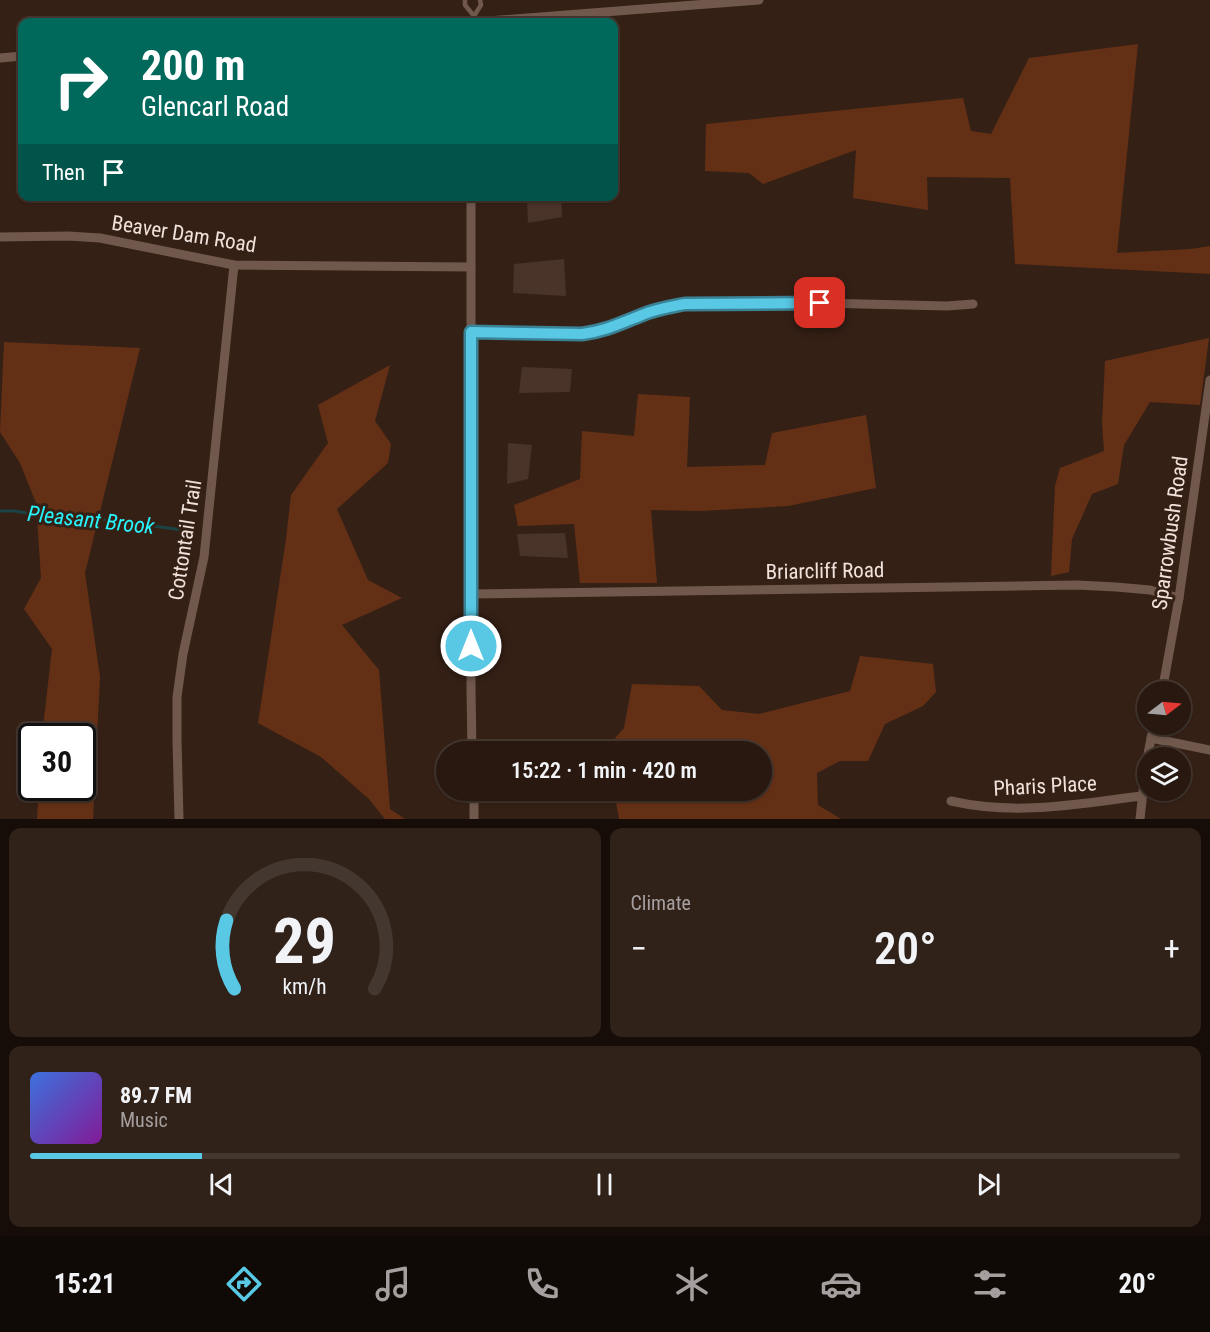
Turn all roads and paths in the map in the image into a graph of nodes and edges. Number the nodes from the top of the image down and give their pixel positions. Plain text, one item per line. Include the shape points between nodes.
1 (465, 0) edge
2 (480, 0) edge
3 (759, 0) edge
4 (473, 18) edge
5 (475, 18) edge
6 (502, 18) edge
7 (18, 56) edge
8 (0, 58) edge
9 (471, 201) edge
10 (0, 237) edge
11 (234, 265) junction
12 (471, 267) junction
13 (973, 304) dead end
14 (471, 332) junction
15 (1210, 380) edge
16 (471, 594) junction
17 (1179, 598) junction
18 (1164, 681) edge
19 (1152, 735) edge
20 (1151, 738) junction
21 (472, 741) edge
22 (1150, 747) edge
23 (1210, 750) edge
24 (1137, 797) edge
25 (474, 801) edge
26 (951, 801) dead end
27 (1142, 801) edge
28 (179, 819) edge
29 (474, 819) edge
30 (1140, 819) edge

1 - 4 lane
2 - 5 lane
3 - 6 street
7 - 8 street
9 - 12 street
10 - 11 street, Beaver Dam Road via 100,238
11 - 12 street, Beaver Dam Road
11 - 28 street, Cottontail Trail via 204,557 177,697
12 - 14 street
13 - 14 street via 685,304 663,308 599,332
14 - 16 street
15 - 17 street, Sparrowbush Road
16 - 17 street, Briarcliff Road via 1077,585 1150,590
16 - 21 street
17 - 18 street, Sparrowbush Road
19 - 20 street
20 - 22 street
20 - 23 street
24 - 26 street, Pharis Place via 1015,809
25 - 29 street
27 - 30 street

